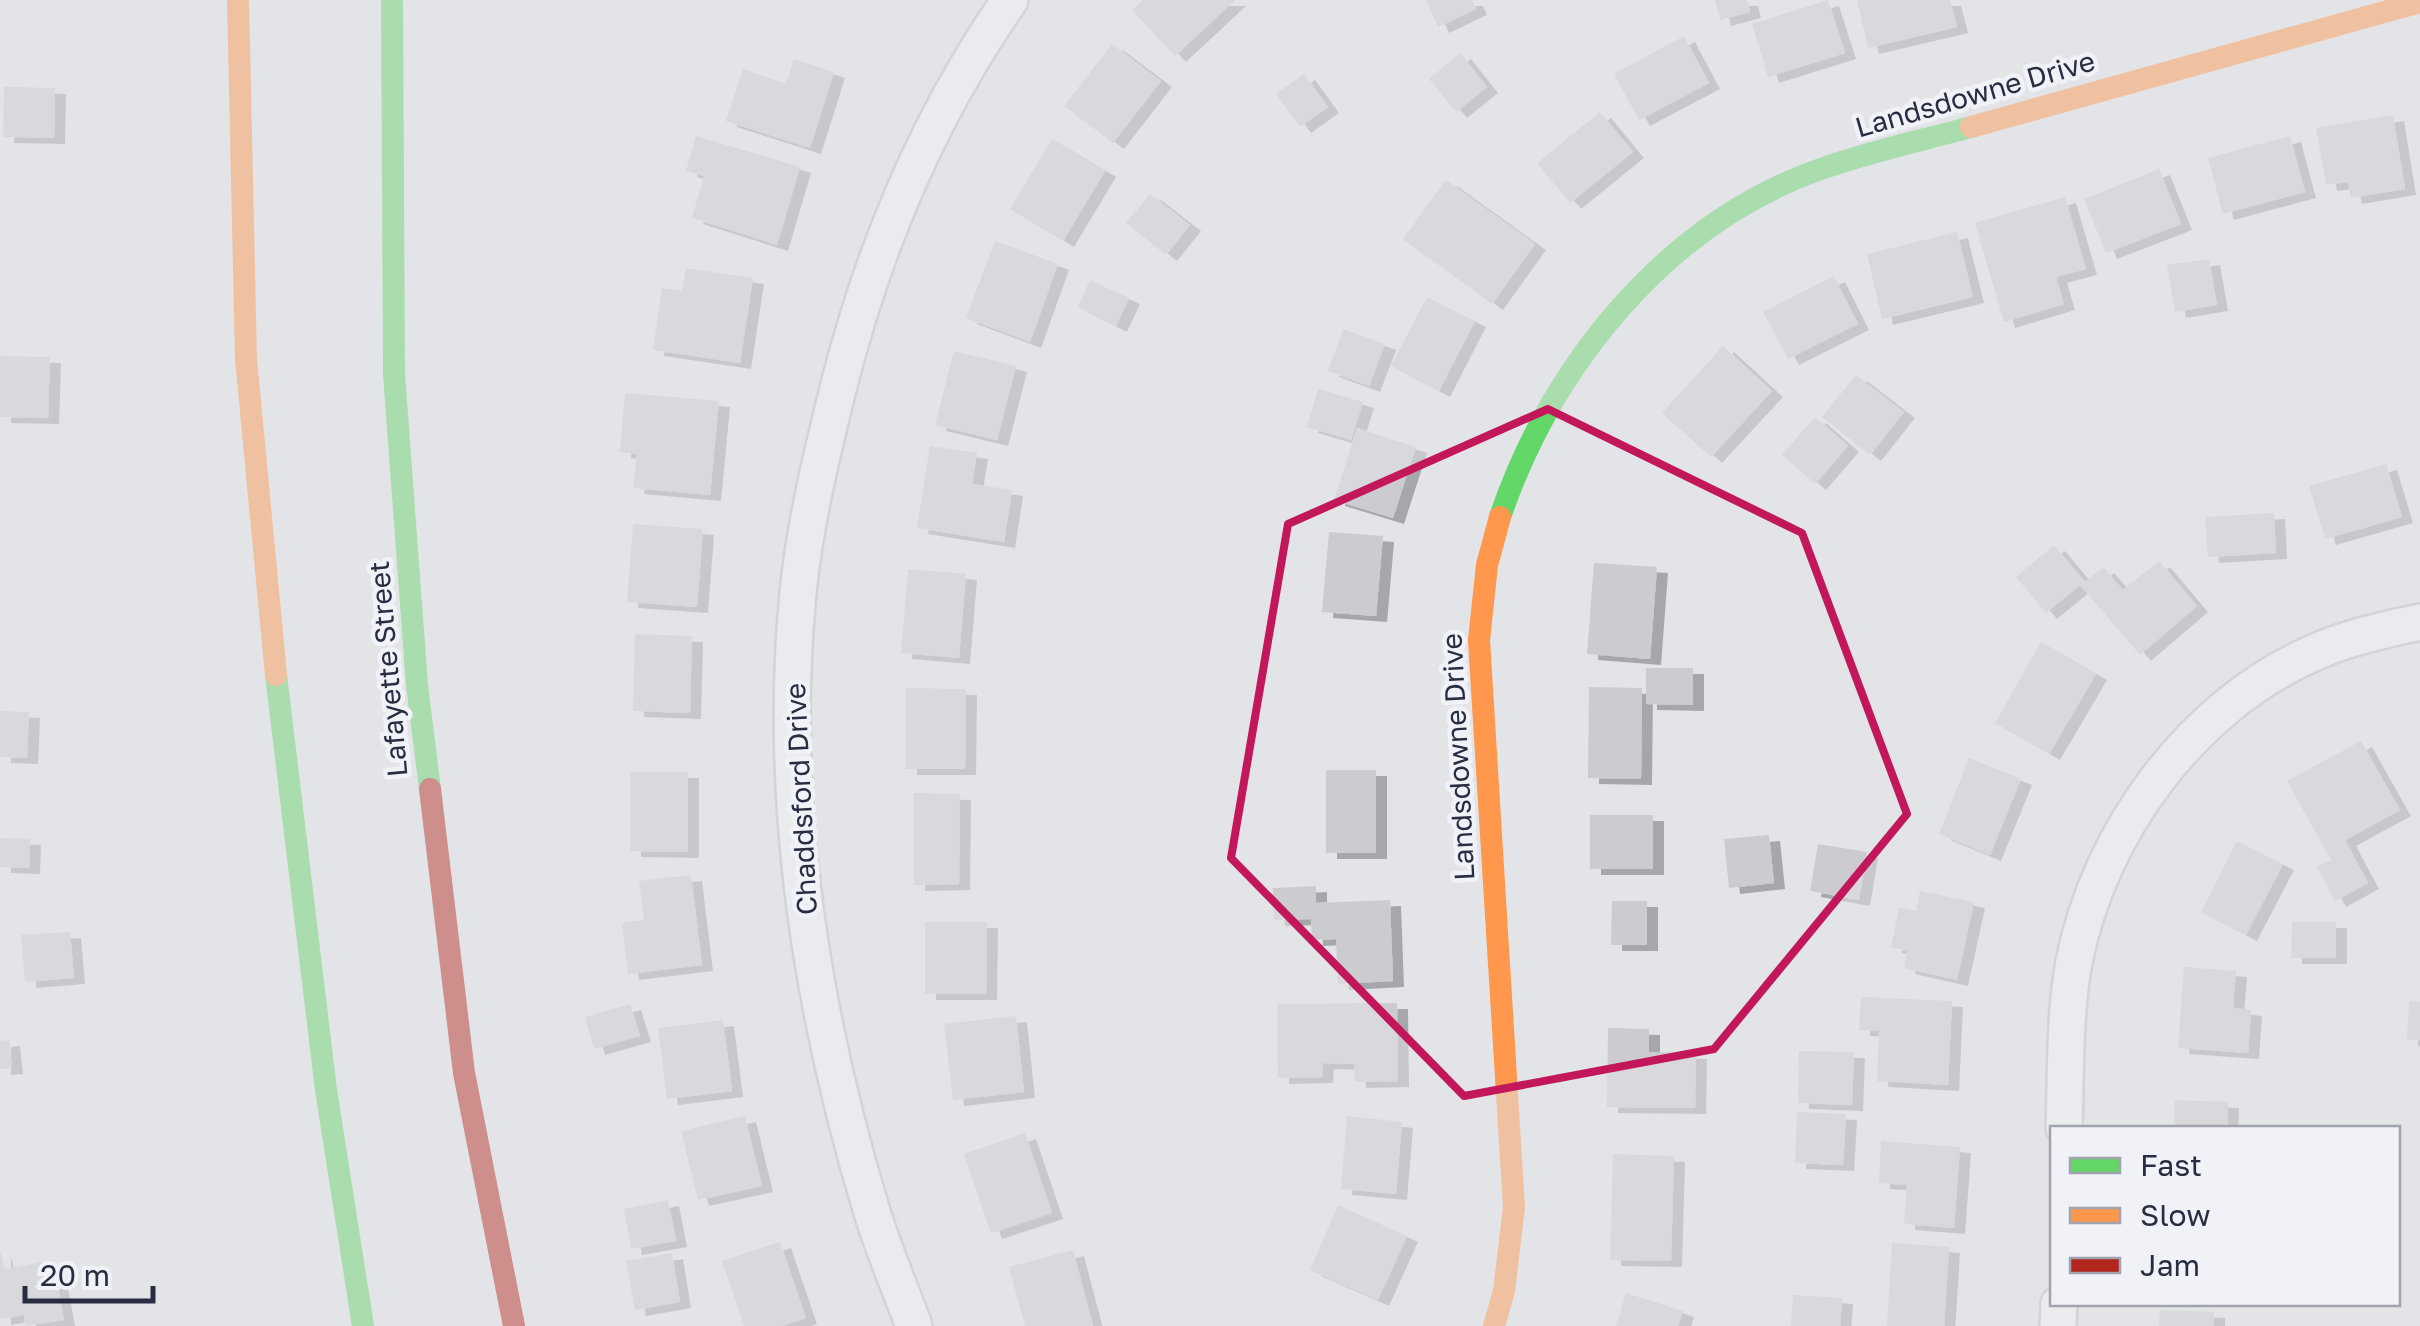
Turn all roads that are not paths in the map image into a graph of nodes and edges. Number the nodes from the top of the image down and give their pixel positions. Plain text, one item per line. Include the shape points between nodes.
1 (238, 0) edge
2 (392, 0) edge
3 (1010, 0) edge
4 (2420, 2) edge
5 (2420, 622) edge
6 (2064, 1126) edge
7 (363, 1326) edge
8 (514, 1326) edge
9 (914, 1326) edge
10 (1494, 1326) edge

1 - 7 main road via 246,359 276,677 326,1090
2 - 8 main road, Lafayette Street via 394,374 416,685 464,1073
3 - 9 street, Chaddsford Drive via 952,92 877,258 828,427 798,590 792,702 814,968 873,1214
4 - 10 main road, Landsdowne Drive via 1820,168 1710,225 1617,308 1549,407 1522,460 1484,584 1479,640 1514,1208
5 - 6 street via 2310,654 2246,691 2163,773 2132,816 2104,867 2074,963

